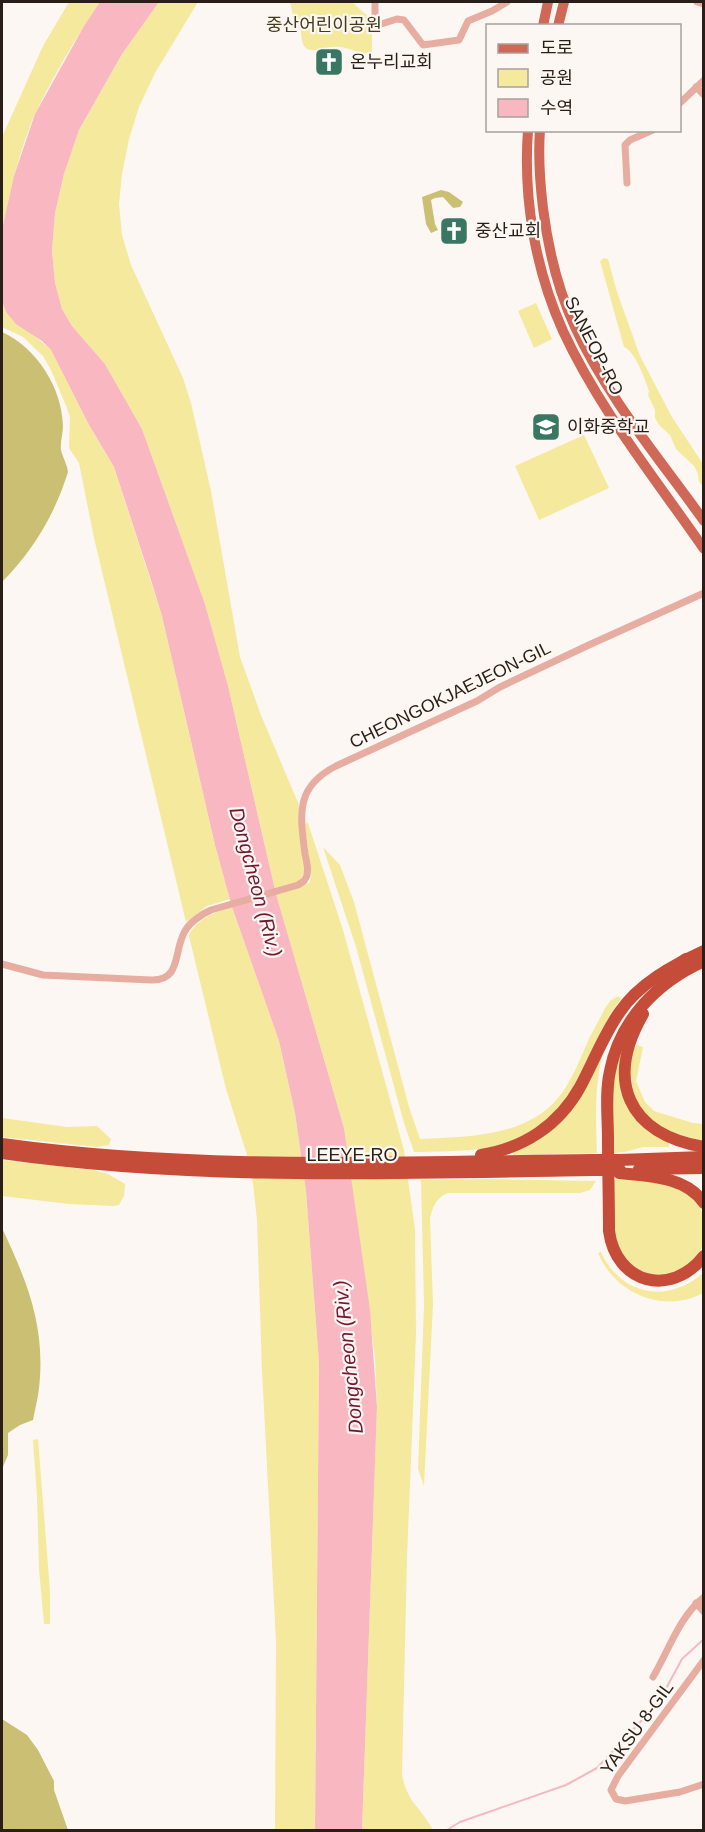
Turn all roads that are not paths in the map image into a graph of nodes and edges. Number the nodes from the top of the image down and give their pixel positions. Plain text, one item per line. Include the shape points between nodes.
1 (375, 2) edge
2 (507, 2) edge
3 (548, 2) edge
4 (564, 2) edge
5 (697, 2) edge
6 (704, 4) edge
7 (543, 24) edge
8 (558, 24) edge
9 (704, 80) edge
10 (696, 87) junction
11 (704, 95) edge
12 (681, 102) edge
13 (528, 132) edge
14 (540, 132) edge
15 (648, 132) edge
16 (627, 183) dead end
17 (704, 521) edge
18 (704, 549) edge
19 (704, 593) edge
20 (704, 951) edge
21 (686, 959) junction
22 (704, 961) edge
23 (2, 964) edge
24 (681, 972) junction
25 (2, 1144) edge
26 (704, 1147) edge
27 (2, 1154) edge
28 (704, 1157) edge
29 (91, 1158) junction
30 (424, 1167) junction
31 (619, 1168) junction
32 (704, 1168) edge
33 (704, 1203) edge
34 (704, 1256) edge
35 (704, 1267) edge
36 (704, 1597) edge
37 (696, 1603) junction
38 (703, 1611) edge
39 (704, 1660) edge
40 (653, 1677) dead end
41 (704, 1784) edge

1 - 2 street via 375,26 404,20 423,45 459,40 468,21
3 - 7 main road
4 - 8 main road
5 - 6 street
9 - 10 street
10 - 11 street
10 - 12 street
13 - 18 main road, SANEOP-RO via 533,233 546,286 563,331 627,440
14 - 17 main road, SANEOP-RO via 546,232 558,284 575,327 603,378
15 - 16 street via 625,145
19 - 23 street, CHEONGOKJAEJEON-GIL via 324,771 304,796 308,874 304,881 211,910 187,928 172,972 159,981 43,975
20 - 21 highway
21 - 30 highway via 645,985 624,1006 569,1104 545,1130 500,1152
21 - 35 highway via 659,978 632,1007 608,1053 602,1087 603,1232 615,1265 633,1281 646,1286 681,1283
22 - 24 highway
24 - 26 highway via 658,993 636,1026 627,1055 626,1085 636,1112 646,1124 673,1139
24 - 34 highway via 635,1012 612,1063 608,1088 609,1231 620,1263 645,1279 678,1277
25 - 29 highway, LEEYE-RO
27 - 29 highway, LEEYE-RO
28 - 31 highway
29 - 30 highway, LEEYE-RO
30 - 31 highway, LEEYE-RO, bridge
31 - 32 highway
31 - 33 highway via 672,1181 693,1191
36 - 37 street
37 - 38 street
37 - 40 street
39 - 41 street, YAKSU 8-GIL via 610,1790 616,1799 625,1801

